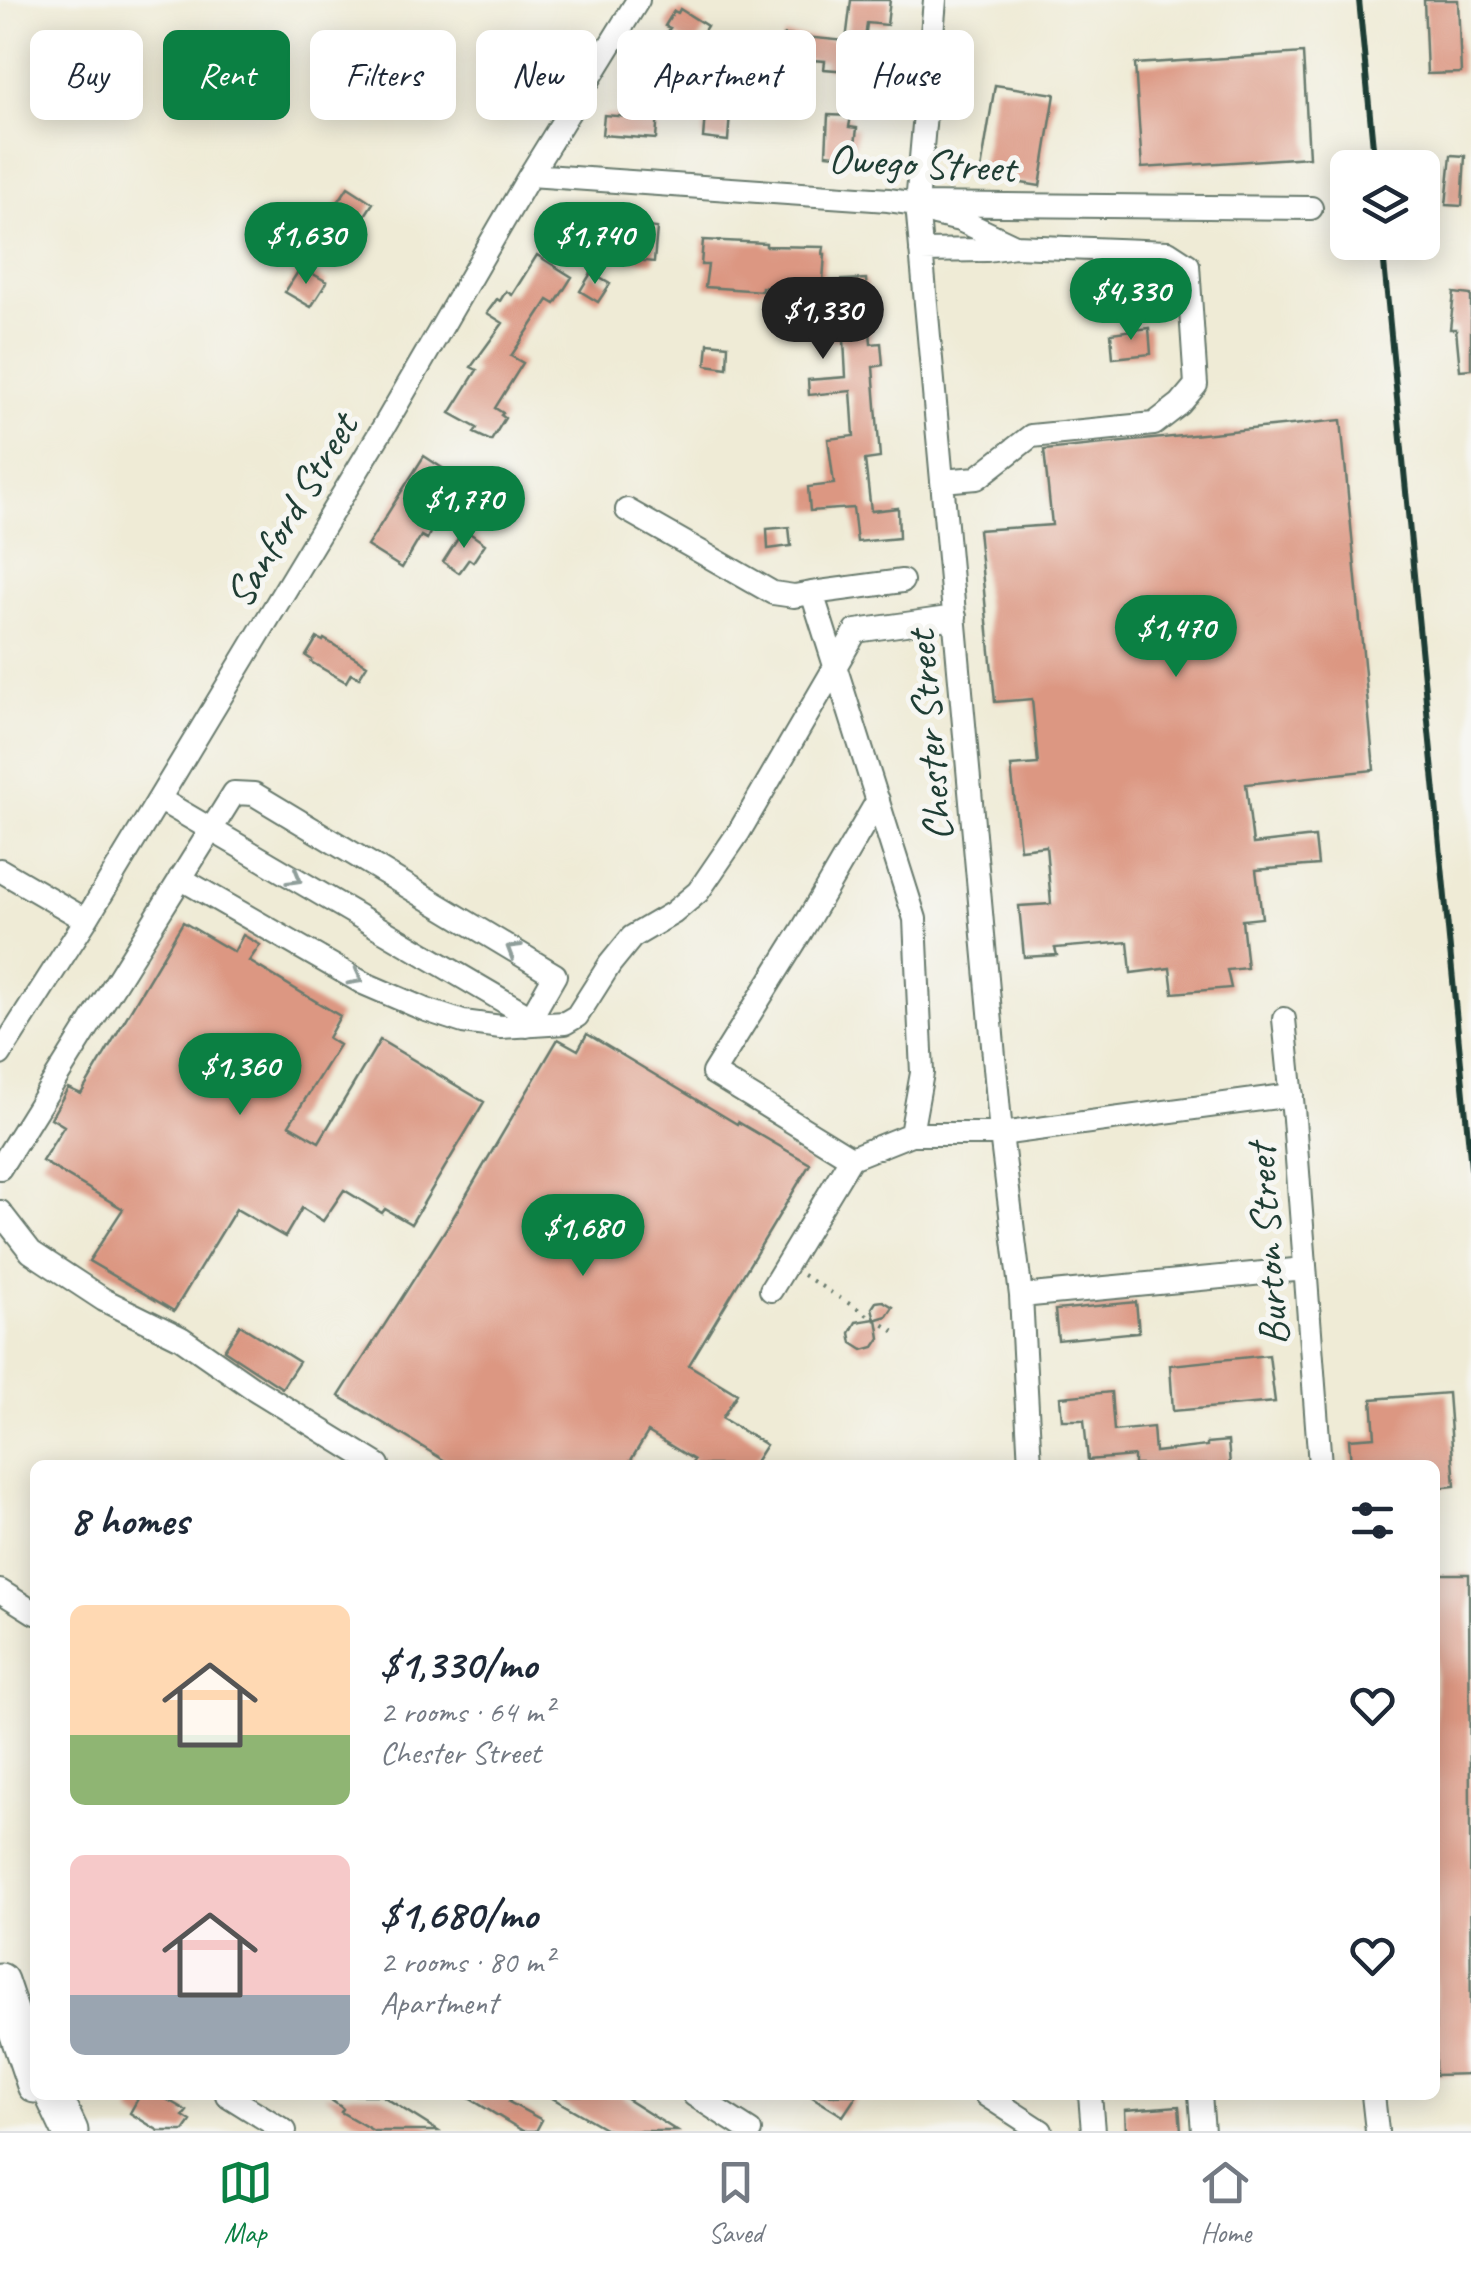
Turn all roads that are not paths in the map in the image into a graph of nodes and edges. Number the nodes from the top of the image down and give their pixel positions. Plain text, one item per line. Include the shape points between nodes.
1 (638, 0) edge
2 (935, 0) edge
3 (530, 175) junction
4 (1311, 208) dead end
5 (917, 210) junction
6 (1015, 246) junction
7 (921, 252) junction
8 (942, 481) junction
9 (627, 510) dead end
10 (902, 581) dead end
11 (812, 592) junction
12 (955, 617) junction
13 (835, 667) junction
14 (159, 798) junction
15 (878, 800) junction
16 (211, 829) junction
17 (0, 870) edge
18 (180, 878) junction
19 (86, 920) junction
20 (1284, 1019) dead end
21 (529, 1021) junction
22 (0, 1054) edge
23 (1292, 1095) junction
24 (911, 1134) junction
25 (1001, 1134) junction
26 (852, 1158) junction
27 (0, 1168) edge
28 (0, 1212) edge
29 (1305, 1269) junction
30 (771, 1290) dead end
31 (1021, 1296) junction
32 (370, 1460) edge
33 (1030, 1460) edge
34 (1320, 1460) edge
35 (0, 1591) edge
36 (30, 1611) edge
37 (3, 1989) edge
38 (30, 2047) edge
39 (30, 2070) edge
40 (40, 2100) edge
41 (55, 2100) edge
42 (235, 2100) edge
43 (702, 2100) edge
44 (994, 2100) edge
45 (1090, 2100) edge
46 (1200, 2100) edge
47 (1374, 2100) edge
48 (50, 2131) edge
49 (70, 2131) edge
50 (285, 2131) edge
51 (750, 2131) edge
52 (1041, 2131) edge
53 (1093, 2131) edge
54 (1203, 2131) edge
55 (1377, 2131) edge

1 - 3 street, Sanford Street
2 - 5 street, Chester Street
3 - 5 street, Owego Street via 888,200
3 - 14 street, Sanford Street
4 - 5 street, Owego Street
5 - 6 street via 960,220
5 - 7 street, Chester Street
6 - 7 street
6 - 8 street via 1168,252 1188,265 1196,385 1154,424 1031,436 977,478
7 - 8 street, Chester Street
8 - 12 street, Chester Street
9 - 11 street via 773,593
10 - 11 street
11 - 13 street
12 - 13 street via 856,631
12 - 25 street, Chester Street
13 - 15 street
13 - 21 street via 698,892 632,938 577,1016 565,1023
14 - 16 street
14 - 19 street, Sanford Street
15 - 24 street via 915,920 922,1073
15 - 26 street via 713,1073
16 - 18 street
16 -> 21 street
21 -> 16 street via 555,975 254,794 234,793
17 - 19 street
18 -> 21 street via 392,996 463,1022 500,1027
18 - 27 street
19 - 22 street, Sanford Street
20 - 23 street, Burton Street
23 - 25 street
23 - 29 street, Burton Street
24 - 25 street
24 - 26 street
25 - 31 street, Chester Street
26 - 30 street
28 - 32 street via 32,1252 60,1272 181,1338
29 - 31 street
29 - 34 street, Burton Street
31 - 33 street, Chester Street
35 - 36 street
37 - 38 highway
37 - 39 highway
40 - 48 highway
41 - 49 highway
42 - 50 street
43 - 51 street
44 - 52 street
45 - 53 street
46 - 54 street
47 - 55 street

